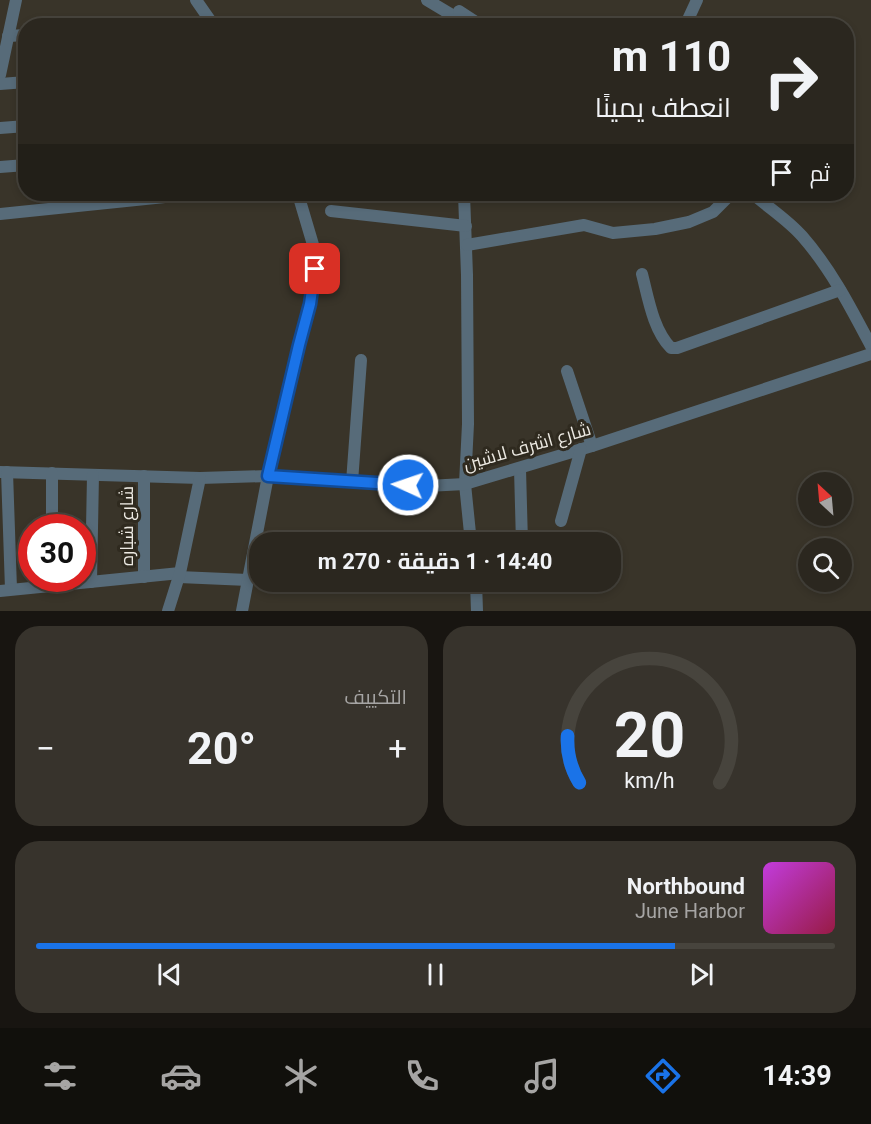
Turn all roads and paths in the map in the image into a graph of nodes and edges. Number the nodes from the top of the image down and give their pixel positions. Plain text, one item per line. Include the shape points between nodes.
1 (16, 0) edge
2 (196, 0) edge
3 (427, 0) edge
4 (697, 0) edge
5 (459, 14) edge
6 (208, 18) edge
7 (689, 18) edge
8 (6, 33) edge
9 (0, 75) edge
10 (18, 83) edge
11 (0, 84) edge
12 (18, 127) edge
13 (0, 128) edge
14 (18, 166) edge
15 (0, 167) edge
16 (126, 201) edge
17 (300, 201) edge
18 (464, 201) edge
19 (724, 201) edge
20 (761, 201) edge
21 (331, 211) dead end
22 (0, 214) edge
23 (466, 226) junction
24 (467, 245) junction
25 (642, 273) dead end
26 (840, 290) junction
27 (871, 346) edge
28 (871, 354) edge
29 (361, 360) dead end
30 (567, 371) dead end
31 (587, 447) junction
32 (520, 469) junction
33 (4, 472) edge
34 (52, 473) junction
35 (93, 475) junction
36 (144, 476) junction
37 (268, 476) junction
38 (200, 478) junction
39 (352, 482) junction
40 (465, 484) junction
41 (52, 514) edge
42 (92, 514) edge
43 (561, 522) dead end
44 (470, 532) edge
45 (522, 532) edge
46 (180, 575) junction
47 (144, 577) junction
48 (248, 580) junction
49 (96, 582) edge
50 (6, 590) edge
51 (476, 592) edge
52 (168, 611) edge
53 (242, 611) edge
54 (477, 611) edge

1 - 8 street
2 - 6 street
3 - 5 street
4 - 7 street
8 - 9 street
10 - 11 street
12 - 13 street
14 - 15 street
16 - 22 street
17 - 37 street via 314,248 315,269
18 - 23 street
19 - 24 street via 713,212 654,229 613,233 585,225
20 - 26 street via 801,235
21 - 23 street
23 - 24 street
24 - 40 street
25 - 26 street via 652,310 671,348
26 - 27 street
28 - 31 street, شارع اشرف لاشين
29 - 39 street
30 - 31 street
31 - 32 street, شارع اشرف لاشين
31 - 43 street
32 - 40 street, شارع اشرف لاشين
32 - 45 street
33 - 34 street, شارع اشرف لاشين
33 - 50 street
34 - 35 street, شارع اشرف لاشين
34 - 41 street
35 - 36 street, شارع اشرف لاشين
35 - 42 street
36 - 38 street, شارع اشرف لاشين
36 - 47 street, شارع شباره
37 - 38 street, شارع اشرف لاشين
37 - 39 street, شارع اشرف لاشين
37 - 48 street
38 - 46 street
39 - 40 street, شارع اشرف لاشين
40 - 44 street
46 - 47 street
46 - 48 street
46 - 52 street
47 - 49 street
48 - 53 street
51 - 54 street

